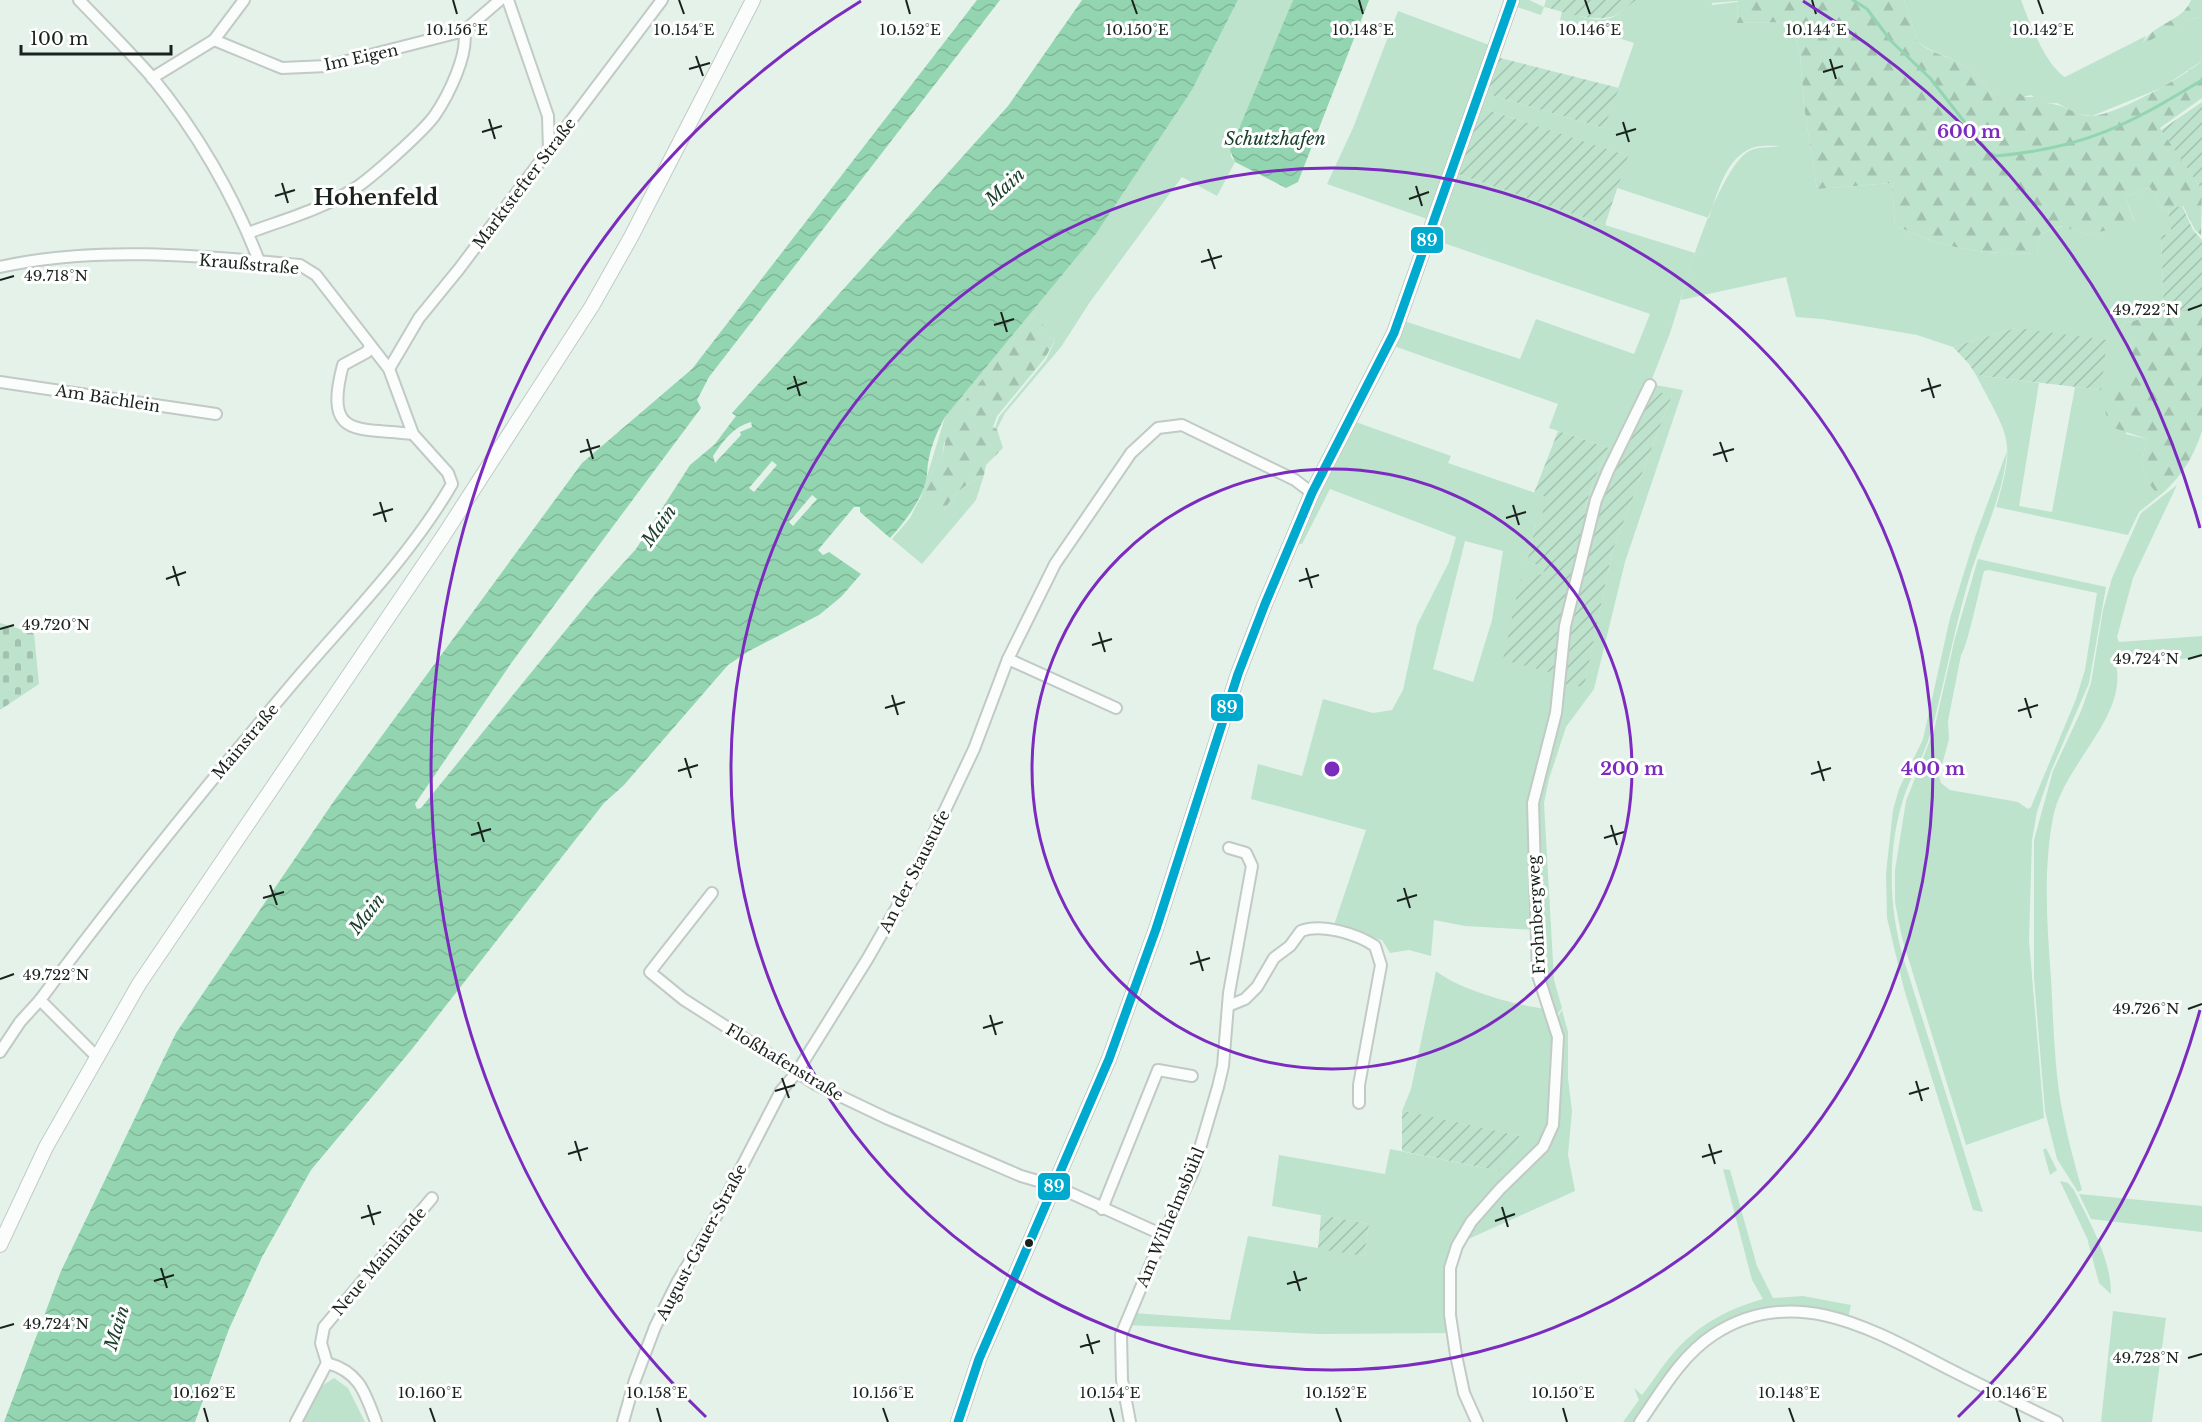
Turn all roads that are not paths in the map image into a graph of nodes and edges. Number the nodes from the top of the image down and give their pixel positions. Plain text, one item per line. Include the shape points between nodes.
1 (79, 0) edge
2 (244, 0) edge
3 (500, 0) edge
4 (508, 0) edge
5 (662, 0) edge
6 (753, 0) edge
7 (1512, 0) edge
8 (464, 31) junction
9 (214, 40) junction
10 (152, 78) junction
11 (549, 151) junction
12 (248, 233) junction
13 (259, 261) junction
14 (0, 267) edge
15 (370, 346) junction
16 (389, 369) junction
17 (0, 382) edge
18 (1650, 385) dead end
19 (216, 414) dead end
20 (413, 434) junction
21 (452, 484) joint
22 (1312, 493) junction
23 (1008, 659) junction
24 (1116, 708) dead end
25 (1229, 848) dead end
26 (712, 893) dead end
27 (40, 1000) junction
28 (1228, 1006) junction
29 (0, 1052) edge
30 (97, 1057) junction
31 (797, 1072) junction
32 (1192, 1076) dead end
33 (1359, 1103) dead end
34 (1055, 1186) junction
35 (432, 1198) dead end
36 (1102, 1209) junction
37 (1162, 1235) junction
38 (0, 1245) edge
39 (327, 1363) junction
40 (296, 1422) edge
41 (376, 1422) edge
42 (623, 1422) edge
43 (958, 1422) edge
44 (1130, 1422) edge
45 (1477, 1422) edge
46 (1640, 1422) edge
47 (2057, 1422) edge

1 - 10 street
2 - 9 street
3 - 8 street, Im Eigen
4 - 11 street via 548,116
5 - 11 street, Marktstefter Straße
6 - 30 main road via 592,306 442,538 151,965
7 - 22 main road via 1430,238 1381,363
8 - 9 street, Im Eigen via 327,66 282,68
8 - 12 street via 461,61 434,116 406,144 354,189
9 - 10 street
10 - 12 street via 186,124
11 - 16 street, Marktstefter Straße via 419,318
12 - 13 street
13 - 14 street, Kraußstraße via 75,256
13 - 15 street, Kraußstraße via 300,265 316,275
15 - 16 street, Kraußstraße
15 - 20 street via 368,352 343,365 339,415 352,428
16 - 20 street, Kraußstraße
17 - 19 street, Am Bächlein
18 - 45 street, Frohnbergweg via 1596,500 1565,626 1556,713 1533,803 1538,975 1558,1037 1553,1125 1543,1147 1471,1222 1450,1268 1449,1304 1456,1355 1464,1393
20 - 21 street, Kraußstraße via 448,473
21 - 27 street, Mainstraße via 436,513 394,568 242,743 108,908
22 - 23 street, An der Staustufe via 1295,480 1191,428 1173,424 1158,428 1131,453 1083,520 1055,564
22 - 34 main road via 1238,674 1109,1059
23 - 24 street
23 - 31 street, An der Staustufe via 974,750 909,886
25 - 28 street, Am Wilhelmsbühl via 1246,853 1252,866
26 - 31 street, Floßhafenstraße via 650,972 683,999
27 - 29 street, Mainstraße
27 - 30 street
28 - 33 street via 1245,999 1257,987 1274,958 1301,931 1319,927 1365,939 1376,946 1382,965
28 - 37 street, Am Wilhelmsbühl via 1218,1087 1192,1172
30 - 38 main road via 46,1147
31 - 34 street, Floßhafenstraße via 886,1118 1021,1176
31 - 42 street, August-Gauer-Straße via 781,1091 655,1327
32 - 36 street via 1158,1070
34 - 36 street, Floßhafenstraße
34 - 43 main road via 979,1359
35 - 39 street, Neue Mainlände via 324,1328 321,1343
36 - 37 street, Floßhafenstraße
37 - 44 street, Am Wilhelmsbühl via 1121,1335 1122,1380
39 - 40 street
39 - 41 street via 350,1372
46 - 47 street via 1678,1369 1712,1335 1754,1316 1794,1311 1834,1316 1868,1329

